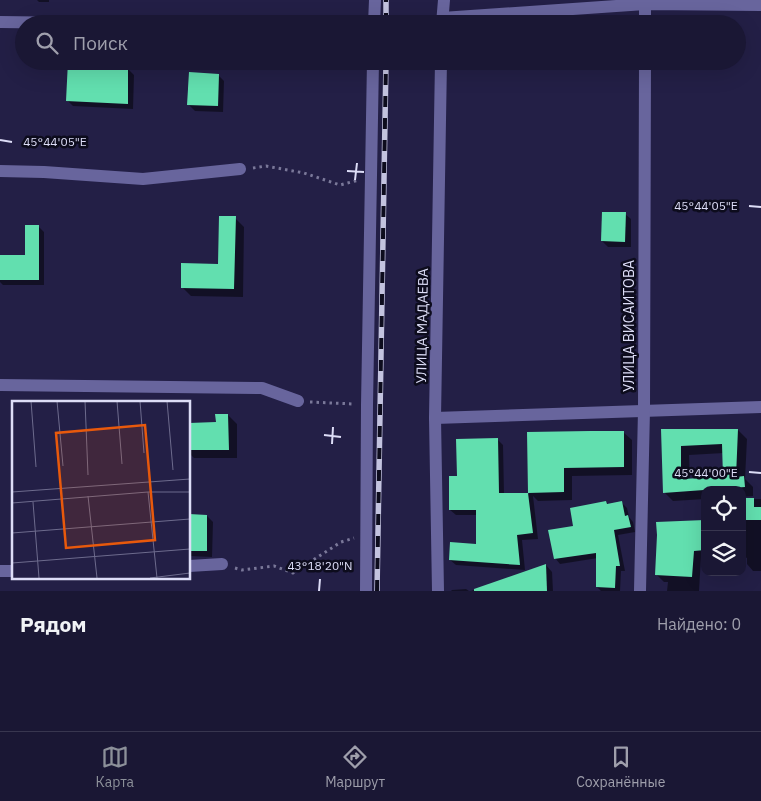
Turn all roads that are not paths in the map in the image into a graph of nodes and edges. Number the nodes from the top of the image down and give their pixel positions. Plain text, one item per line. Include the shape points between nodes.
1 (375, 0) edge
2 (444, 0) edge
3 (645, 2) edge
4 (761, 5) edge
5 (374, 15) edge
6 (443, 15) edge
7 (506, 15) edge
8 (645, 15) edge
9 (0, 22) edge
10 (15, 22) edge
11 (374, 70) edge
12 (441, 70) edge
13 (645, 70) edge
14 (240, 169) road end
15 (0, 171) edge
16 (0, 384) edge
17 (298, 401) road end
18 (761, 407) edge
19 (644, 410) junction
20 (435, 418) junction
21 (222, 564) road end
22 (190, 566) edge
23 (366, 591) edge
24 (438, 591) edge
25 (640, 591) edge

1 - 5 street
2 - 6 street
3 - 4 street
3 - 7 street
3 - 8 street
9 - 10 street
11 - 23 street
12 - 20 street, УЛИЦА МАДАЕВА
13 - 19 street, УЛИЦА ВИСАИТОВА
14 - 15 street via 143,178
16 - 17 street via 262,388
18 - 19 street
19 - 20 street
19 - 25 street, УЛИЦА ВИСАИТОВА
20 - 24 street, УЛИЦА МАДАЕВА
21 - 22 street

